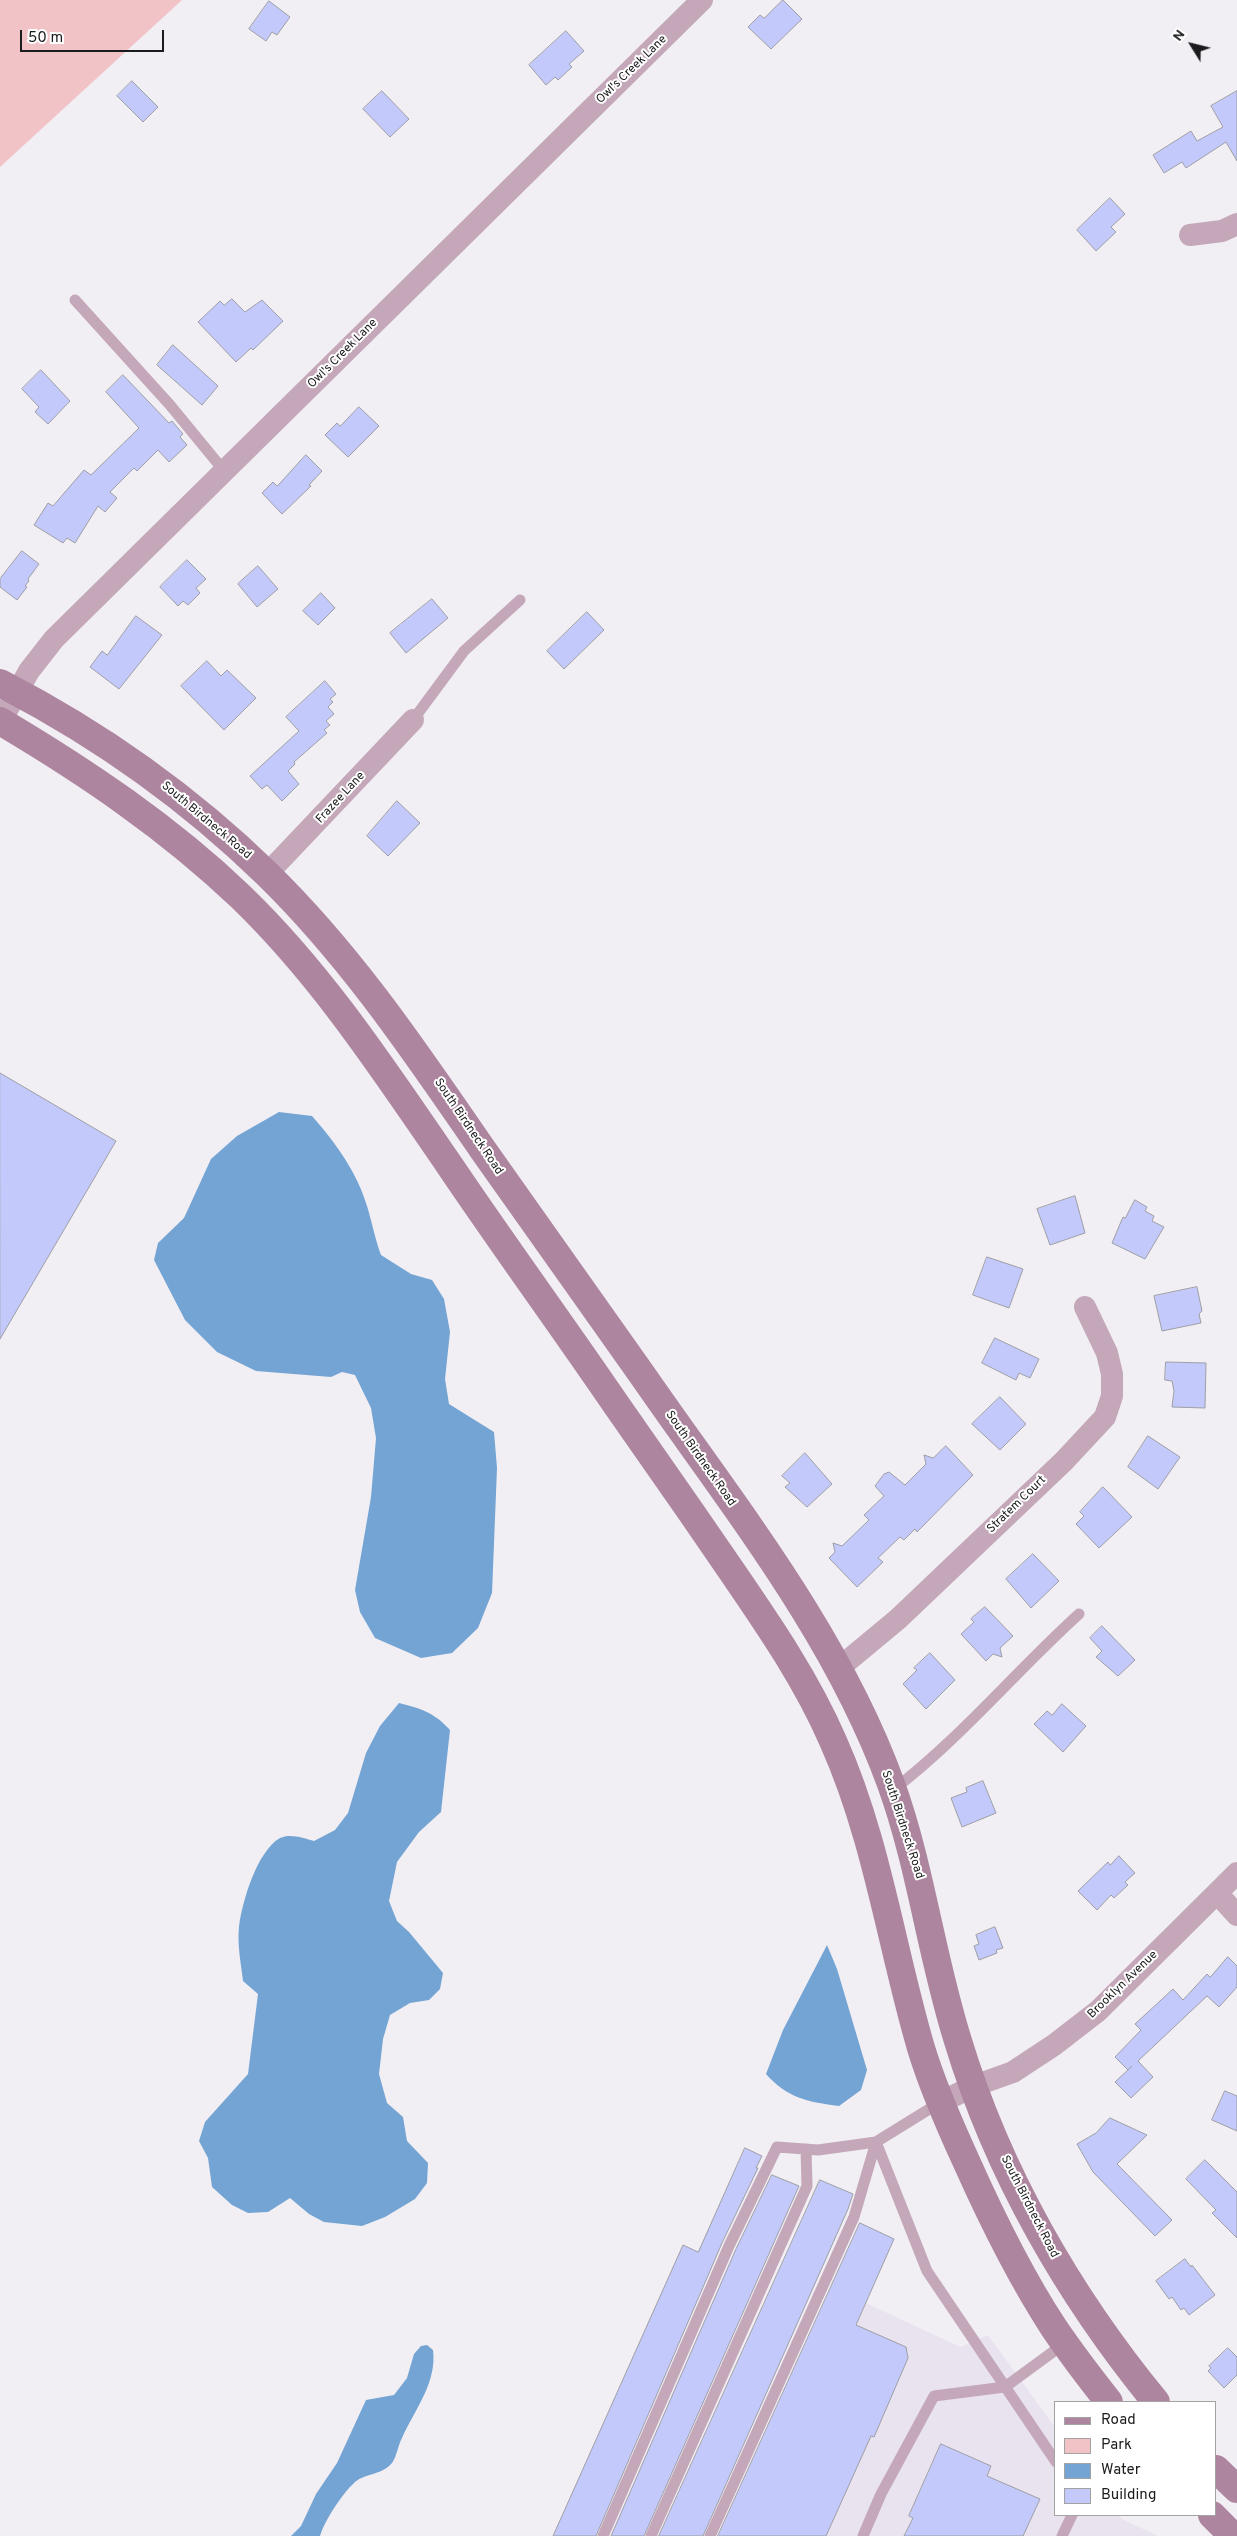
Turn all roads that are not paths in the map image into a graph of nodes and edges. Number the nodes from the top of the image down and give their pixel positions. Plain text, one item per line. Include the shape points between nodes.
1 (702, 0) edge
2 (1237, 224) edge
3 (1190, 235) dead end
4 (75, 300) dead end
5 (226, 472) junction
6 (520, 600) dead end
7 (8, 687) edge
8 (412, 720) joint
9 (0, 721) edge
10 (268, 874) junction
11 (1085, 1307) dead end
12 (1080, 1614) dead end
13 (839, 1668) junction
14 (893, 1790) junction
15 (1237, 1873) edge
16 (1217, 1893) junction
17 (1237, 1915) edge
18 (974, 2086) junction
19 (939, 2103) junction
20 (876, 2142) junction
21 (806, 2150) junction
22 (1065, 2344) junction
23 (1005, 2387) junction
24 (1108, 2401) edge
25 (1155, 2401) edge
26 (1054, 2459) edge
27 (1217, 2470) edge
28 (1237, 2489) edge
29 (1072, 2516) edge
30 (1213, 2516) edge
31 (602, 2536) edge
32 (651, 2536) edge
33 (710, 2536) edge
34 (863, 2536) edge
35 (1062, 2536) edge
36 (1233, 2536) edge

1 - 5 street, Owl's Creek Lane
2 - 3 street via 1222,231
4 - 5 lane
5 - 7 street, Owl's Creek Lane via 54,639 28,671
6 - 8 lane via 464,651
7 - 9 street, Owl's Creek Lane
7 - 10 main road, South Birdneck Road via 149,774
8 - 10 street, Frazee Lane
9 - 19 main road via 71,764 169,834 244,899 322,988 392,1079 768,1624 810,1692 856,1799 872,1849 906,1992
10 - 13 main road, South Birdneck Road via 348,962 409,1040 788,1584
11 - 13 street, Stratem Court via 1107,1353 1112,1374 1112,1396 1105,1416 1064,1461 898,1619
12 - 14 lane via 1048,1642 933,1759
13 - 14 main road, South Birdneck Road
14 - 18 main road, South Birdneck Road via 917,1871 945,1996
15 - 16 street, Brooklyn Avenue
16 - 17 street
16 - 18 street, Brooklyn Avenue via 1098,2011 1013,2072
18 - 19 street, Brooklyn Avenue
18 - 25 main road, South Birdneck Road via 987,2122 1042,2236 1114,2350
19 - 20 lane
19 - 22 main road via 1012,2255
20 - 21 lane
20 - 23 lane via 927,2271
20 - 33 lane via 854,2217
21 - 31 lane via 777,2148 729,2246
21 - 32 lane via 807,2186
22 - 23 lane
22 - 24 main road
23 - 26 lane
23 - 34 lane via 934,2396 881,2494
27 - 28 main road
29 - 35 lane
30 - 36 main road

